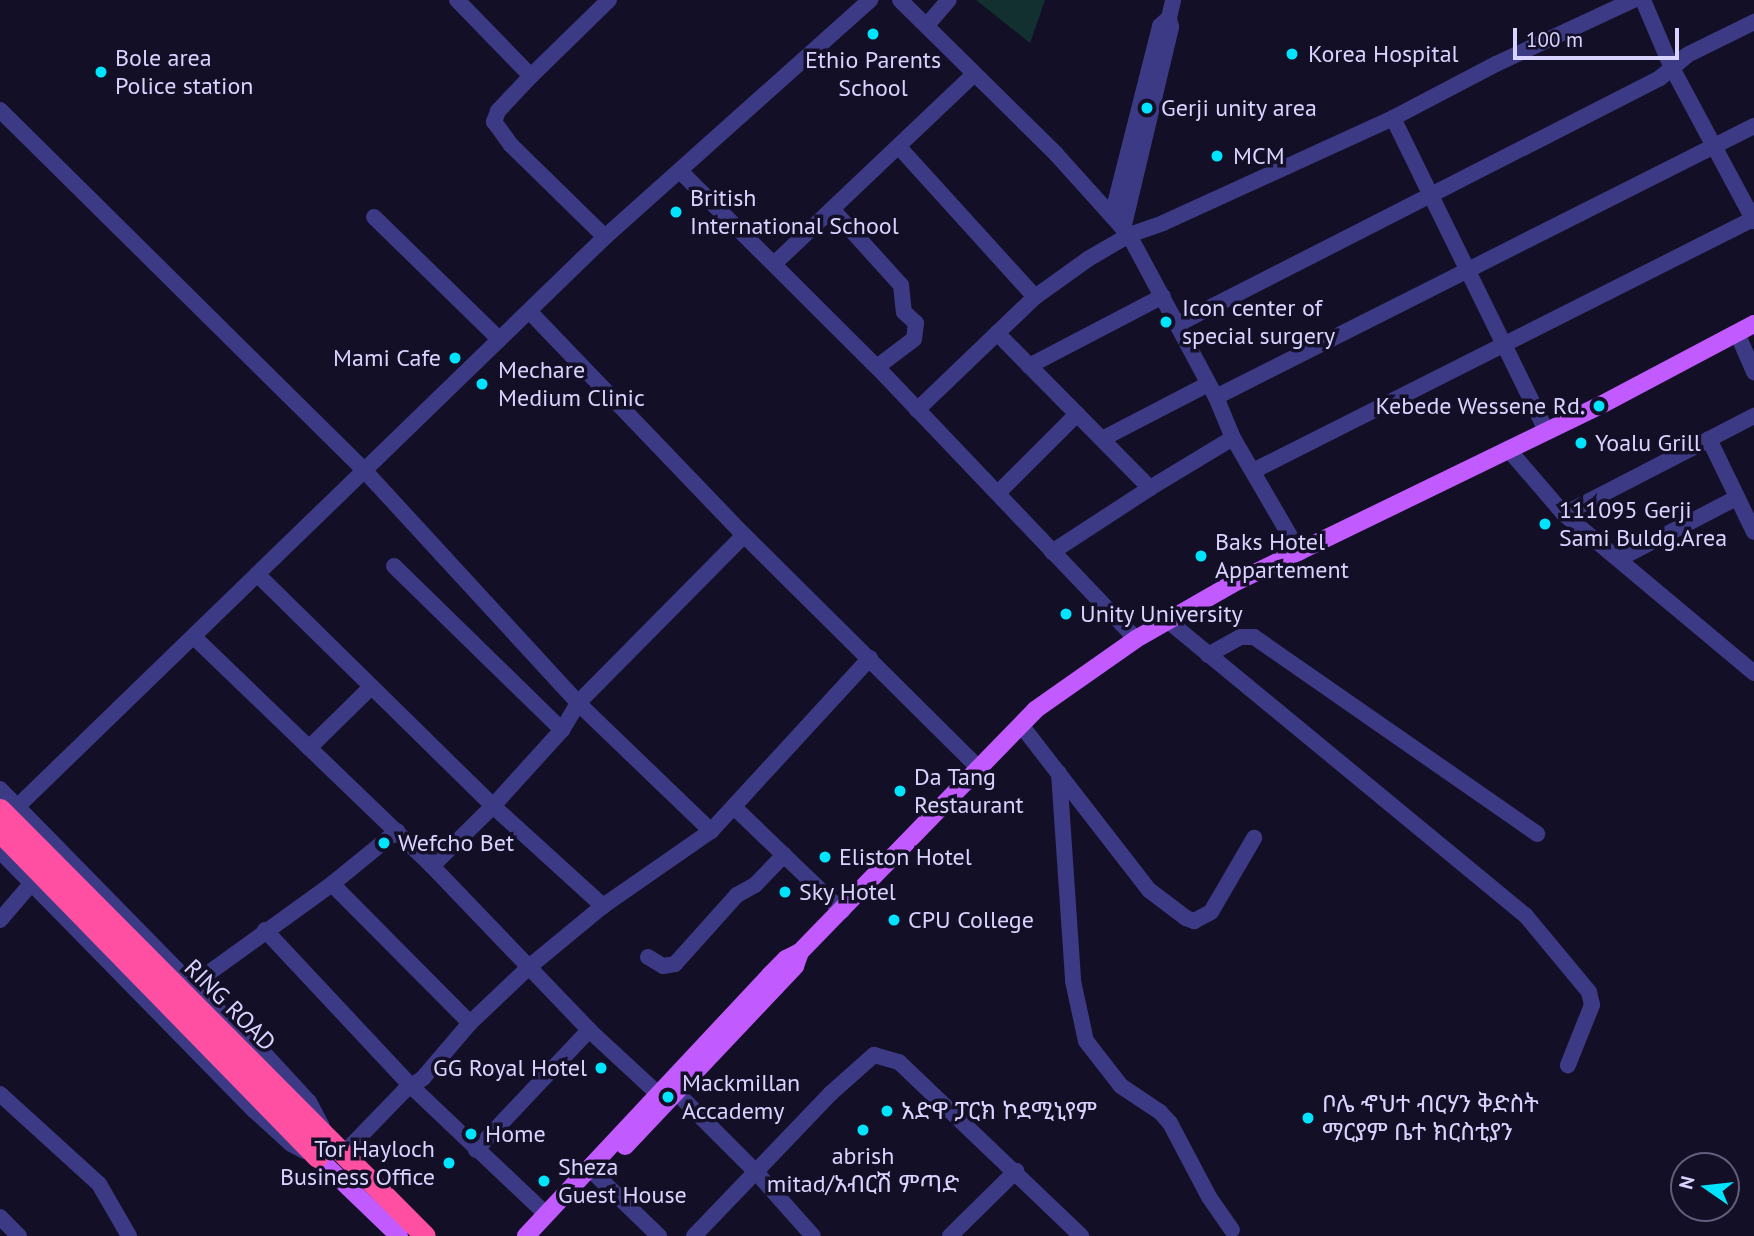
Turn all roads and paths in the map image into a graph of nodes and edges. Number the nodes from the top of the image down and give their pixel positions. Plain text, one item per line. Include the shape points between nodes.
1 (457, 0) edge
2 (609, 0) edge
3 (870, 0) edge
4 (900, 0) edge
5 (949, 0) edge
6 (1173, 0) edge
7 (1633, 0) edge
8 (1643, 0) edge
9 (1169, 18) junction
10 (1754, 22) edge
11 (927, 25) junction
12 (1671, 66) junction
13 (974, 74) junction
14 (531, 76) junction
15 (0, 110) edge
16 (1392, 118) junction
17 (1754, 127) edge
18 (898, 147) junction
19 (1717, 147) junction
20 (681, 172) junction
21 (1430, 197) junction
22 (832, 209) junction
23 (1112, 216) junction
24 (374, 217) dead end
25 (1753, 220) edge
26 (1126, 232) junction
27 (605, 237) junction
28 (774, 264) junction
29 (1469, 270) junction
30 (1163, 296) junction
31 (1035, 297) junction
32 (530, 311) junction
33 (1178, 324) junction
34 (1754, 324) edge
35 (997, 333) junction
36 (1737, 333) junction
37 (499, 339) junction
38 (1503, 344) junction
39 (1029, 366) junction
40 (877, 367) junction
41 (1754, 372) edge
42 (1212, 391) junction
43 (917, 410) junction
44 (1077, 414) junction
45 (1754, 416) edge
46 (1546, 430) junction
47 (1104, 438) junction
48 (1233, 438) junction
49 (1709, 439) junction
50 (1508, 449) junction
51 (364, 470) junction
52 (1253, 471) junction
53 (1150, 488) junction
54 (998, 493) junction
55 (1736, 498) junction
56 (1564, 514) junction
57 (1754, 532) edge
58 (744, 536) junction
59 (1052, 552) junction
60 (1300, 553) junction
61 (1619, 559) junction
62 (394, 566) dead end
63 (257, 574) junction
64 (1167, 620) junction
65 (194, 637) junction
66 (1136, 639) junction
67 (1208, 655) junction
68 (870, 658) junction
69 (1754, 673) edge
70 (371, 687) junction
71 (578, 703) junction
72 (1021, 725) junction
73 (562, 730) junction
74 (309, 748) junction
75 (979, 768) junction
76 (1059, 773) junction
77 (0, 789) edge
78 (493, 806) junction
79 (9, 808) edge
80 (735, 808) junction
81 (397, 831) junction
82 (711, 831) junction
83 (0, 832) edge
84 (1537, 834) dead end
85 (1254, 838) dead end
86 (0, 851) edge
87 (784, 855) junction
88 (432, 866) junction
89 (31, 884) junction
90 (331, 884) junction
91 (603, 906) junction
92 (842, 911) junction
93 (0, 920) edge
94 (265, 930) junction
95 (800, 952) junction
96 (648, 957) dead end
97 (529, 967) junction
98 (192, 985) junction
99 (470, 1023) junction
100 (589, 1030) junction
101 (1568, 1065) dead end
102 (411, 1086) junction
103 (657, 1093) junction
104 (676, 1093) junction
105 (0, 1094) edge
106 (322, 1148) junction
107 (476, 1150) junction
108 (343, 1154) junction
109 (1016, 1171) junction
110 (757, 1172) junction
111 (596, 1175) junction
112 (547, 1214) junction
113 (0, 1217) edge
114 (1232, 1230) dead end
115 (19, 1236) edge
116 (129, 1236) edge
117 (399, 1236) edge
118 (425, 1236) edge
119 (526, 1236) edge
120 (540, 1236) edge
121 (659, 1236) edge
122 (694, 1236) edge
123 (813, 1236) edge
124 (950, 1236) edge
125 (1082, 1236) edge

1 - 14 street
2 - 14 street
3 - 20 street
4 - 11 street
5 - 11 street
6 - 9 street
7 - 16 street
8 - 12 street
9 - 23 street via 1160,26
9 - 26 street via 1171,27
10 - 12 street
11 - 13 street
12 - 19 street
12 - 21 street via 1660,78
13 - 18 street
13 - 23 street
14 - 27 street via 498,111 494,122 511,145
15 - 51 street
16 - 21 street
16 - 26 street via 1163,223
17 - 19 street
18 - 22 street
18 - 31 street
19 - 25 street
19 - 29 street
20 - 27 street
20 - 28 street
21 - 29 street
21 - 33 street
22 - 28 street
22 - 40 street via 901,285 904,312 916,323 914,340
23 - 26 street
24 - 37 street
25 - 38 street
26 - 30 street
26 - 31 street
27 - 32 street
28 - 40 street
29 - 38 street
29 - 42 street
30 - 33 street
30 - 39 street
31 - 35 street
32 - 37 street
32 - 58 street
33 - 42 street
34 - 36 main road
35 - 39 street
35 - 43 street
36 - 41 street
36 - 46 main road
37 - 51 street
38 - 46 street
38 - 52 street
39 - 44 street
40 - 43 street
42 - 47 street
42 - 48 street
43 - 54 street
44 - 47 street
44 - 54 street
45 - 49 street
46 - 50 main road
47 - 53 street
48 - 52 street
48 - 53 street
49 - 55 street
49 - 56 street
50 - 56 street
50 - 60 main road
51 - 63 street
51 - 71 street
52 - 60 street
53 - 59 street
54 - 59 street
55 - 57 street
55 - 61 street
56 - 61 street
58 - 68 street
58 - 71 street
59 - 66 street
60 - 64 main road
61 - 69 street
62 - 73 street
63 - 65 street
63 - 70 street
64 - 66 main road
64 - 67 street
65 - 74 street
65 - 79 street
66 - 72 main road via 1035,710
67 - 84 street via 1240,637 1254,637
67 - 101 street via 1526,916 1589,992 1592,1005
68 - 75 street
68 - 80 street
70 - 74 street
70 - 78 street
71 - 73 street
71 - 82 street
72 - 75 main road
72 - 76 street
73 - 78 street
74 - 81 street
75 - 92 main road
76 - 85 street via 1149,890 1194,921 1211,912
76 - 114 street via 1073,981 1086,1041 1121,1086 1170,1123
77 - 79 street
78 - 88 street
78 - 91 street
79 - 98 street
79 - 106 highway, RING ROAD
80 - 82 street
80 - 87 street
81 - 88 street
81 - 90 street
82 - 91 street
83 - 106 highway, RING ROAD
86 - 89 street
87 - 92 street
87 - 96 street via 755,885 737,895 675,964 663,966
88 - 97 street
89 - 93 street
89 - 106 street via 276,1132 291,1144
90 - 94 street
90 - 99 street
91 - 97 street
92 - 95 main road
94 - 98 street
94 - 102 street
95 - 103 main road via 786,959
95 - 104 main road via 795,966
97 - 99 street
97 - 100 street
98 - 106 street via 309,1102 321,1121
99 - 102 street
100 - 103 street
100 - 107 street
102 - 107 street
102 - 108 street
103 - 112 main road
104 - 110 street
104 - 111 main road
105 - 116 street via 105,1191
106 - 108 highway, RING ROAD
106 - 117 main road, RING ROAD
107 - 112 street
108 - 118 highway, RING ROAD
109 - 110 street via 899,1062 874,1055 830,1094
109 - 124 street
109 - 125 street
110 - 122 street
110 - 123 street
111 - 120 main road
111 - 121 street
112 - 119 main road
113 - 115 street

